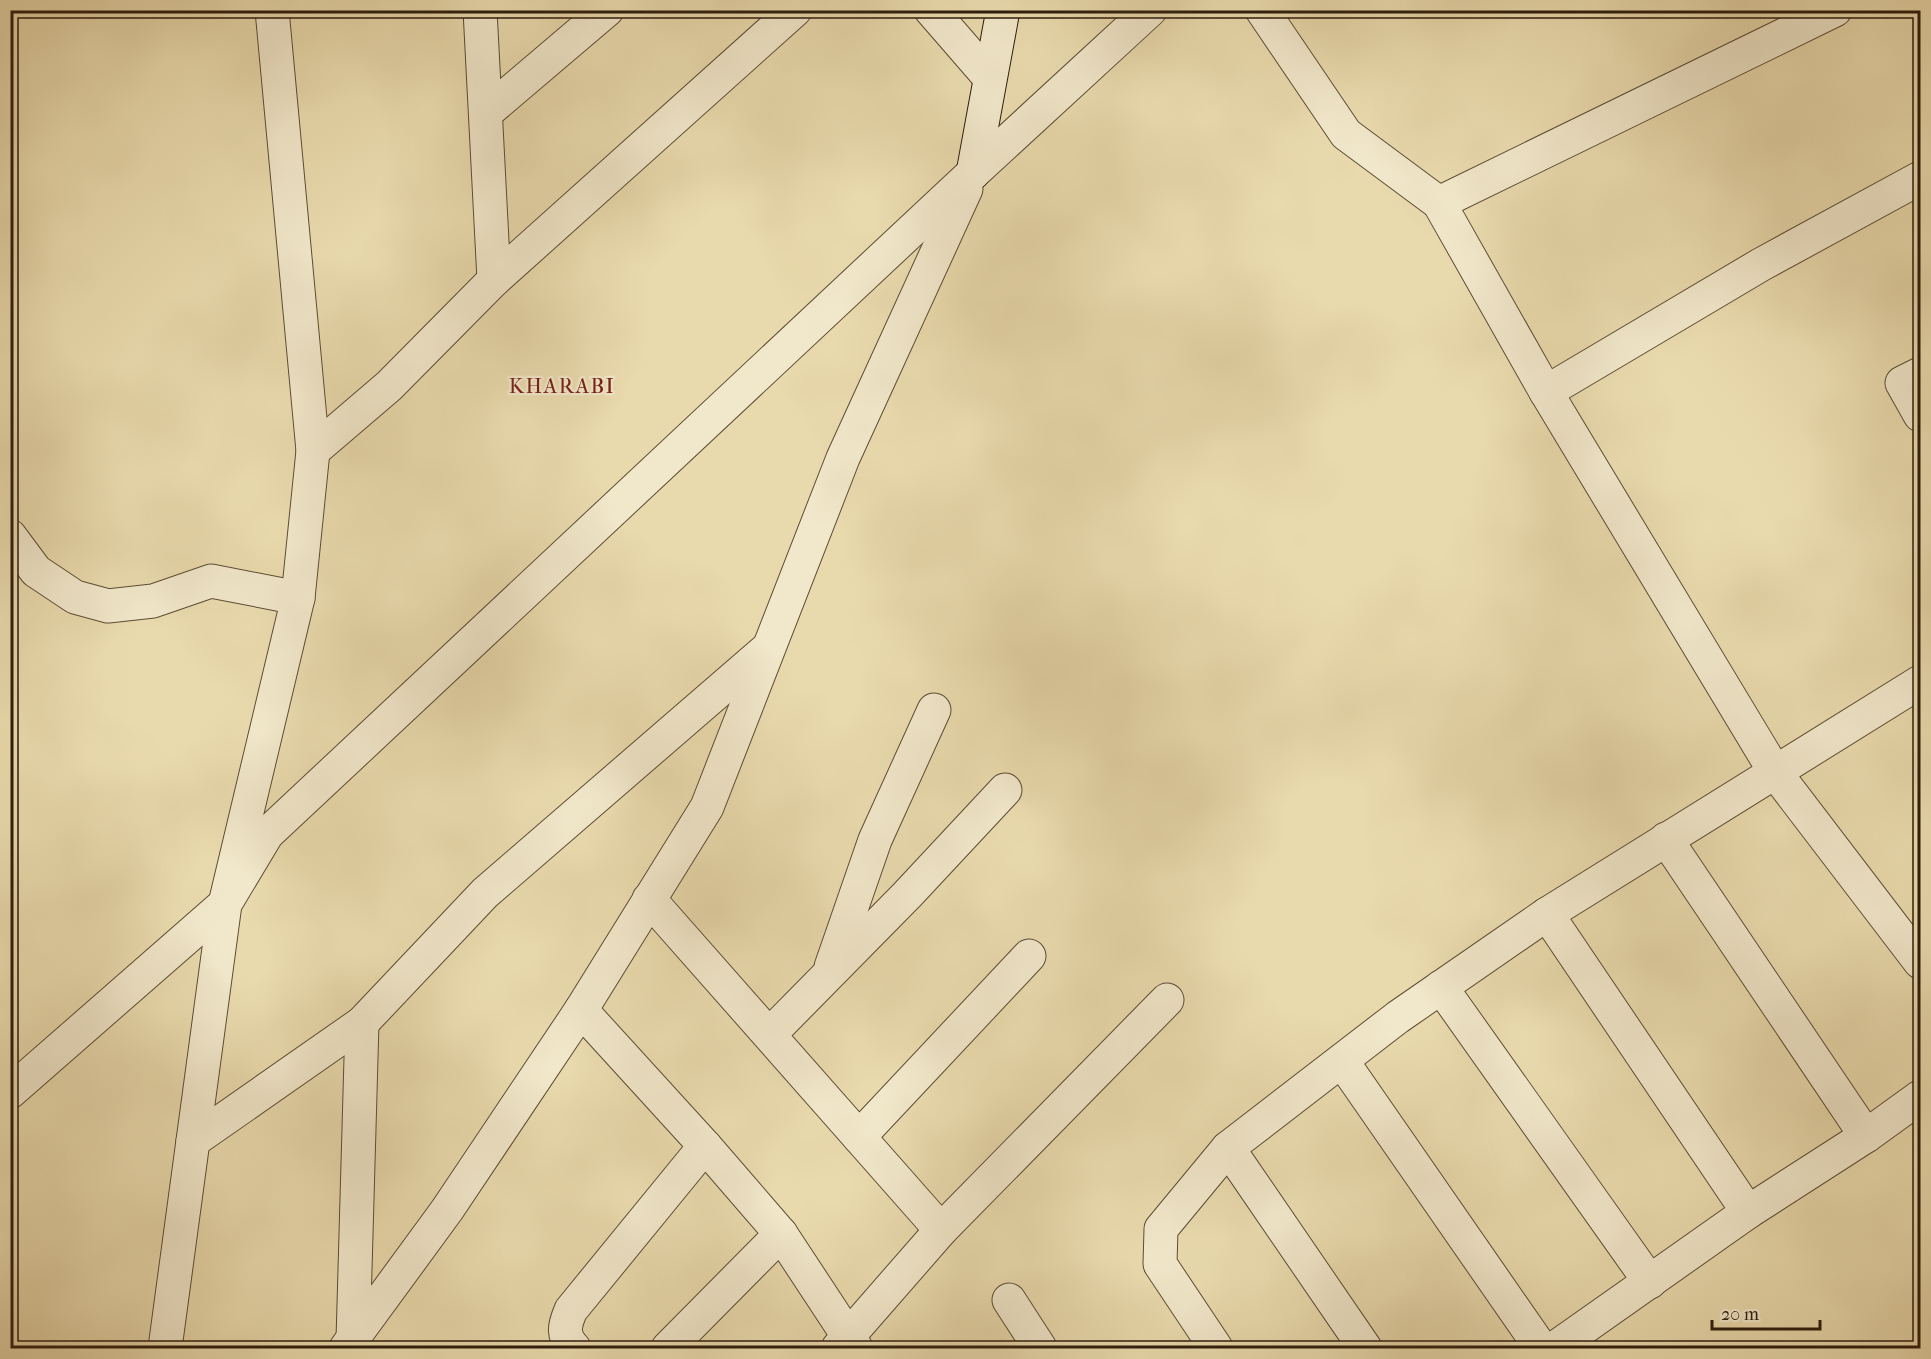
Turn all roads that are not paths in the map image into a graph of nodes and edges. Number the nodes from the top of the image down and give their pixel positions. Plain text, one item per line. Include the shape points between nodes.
1 (272, 10) edge
2 (480, 10) edge
3 (607, 10) edge
4 (795, 10) edge
5 (930, 10) edge
6 (1003, 10) edge
7 (1150, 10) edge
8 (1262, 10) edge
9 (1835, 10) edge
10 (990, 78) junction
11 (487, 112) junction
12 (973, 173) junction
13 (1920, 178) edge
14 (1439, 203) junction
15 (494, 280) junction
16 (1920, 374) edge
17 (1545, 392) junction
18 (1920, 415) edge
19 (313, 451) junction
20 (10, 536) edge
21 (298, 598) junction
22 (769, 647) junction
23 (1920, 682) edge
24 (934, 710) dead end
25 (1775, 772) junction
26 (1005, 790) dead end
27 (1666, 839) junction
28 (649, 899) junction
29 (225, 904) junction
30 (1547, 914) junction
31 (1029, 956) dead end
32 (1920, 962) edge
33 (830, 972) junction
34 (1441, 987) junction
35 (1167, 1000) dead end
36 (581, 1010) junction
37 (362, 1023) junction
38 (770, 1034) junction
39 (1342, 1061) junction
40 (10, 1092) edge
41 (1920, 1097) edge
42 (1866, 1136) junction
43 (859, 1137) junction
44 (193, 1142) junction
45 (705, 1146) junction
46 (1228, 1148) junction
47 (1748, 1212) junction
48 (941, 1230) junction
49 (781, 1234) junction
50 (1650, 1282) junction
51 (1009, 1300) dead end
52 (350, 1344) edge
53 (848, 1345) edge
54 (165, 1348) edge
55 (574, 1348) edge
56 (668, 1348) edge
57 (1040, 1348) edge
58 (1216, 1348) edge
59 (1365, 1348) edge
60 (1541, 1348) edge
61 (1555, 1348) edge

1 - 19 street
2 - 11 street
3 - 11 street
4 - 15 street
5 - 10 street
6 - 10 street
7 - 12 street
8 - 14 street via 1346,134
9 - 14 street
10 - 12 street
11 - 15 street
12 - 22 street via 843,458
12 - 29 street via 267,834
13 - 17 street via 1762,264
14 - 17 street
15 - 19 street via 389,386
16 - 18 street via 1902,383
17 - 25 street
19 - 21 street
20 - 21 street via 36,571 75,597 108,606 153,601 211,581
21 - 29 street
22 - 28 street via 706,807
22 - 37 street via 485,893
23 - 25 street
24 - 33 street via 875,840
25 - 27 street
25 - 32 street
26 - 33 street
27 - 30 street
27 - 42 street
28 - 36 street
28 - 38 street
29 - 40 street
29 - 44 street
30 - 34 street
30 - 47 street
31 - 43 street
33 - 38 street
34 - 39 street
34 - 50 street
35 - 48 street
36 - 45 street
36 - 52 street via 447,1210
37 - 44 street
37 - 52 street
38 - 43 street
39 - 46 street
39 - 60 street
41 - 42 street
42 - 47 street
43 - 48 street
44 - 54 street
45 - 49 street
45 - 55 street via 571,1310 565,1324 567,1341
46 - 58 street via 1161,1229 1161,1264
46 - 59 street
47 - 50 street
48 - 53 street
49 - 53 street
49 - 56 street
50 - 61 street
51 - 57 street

